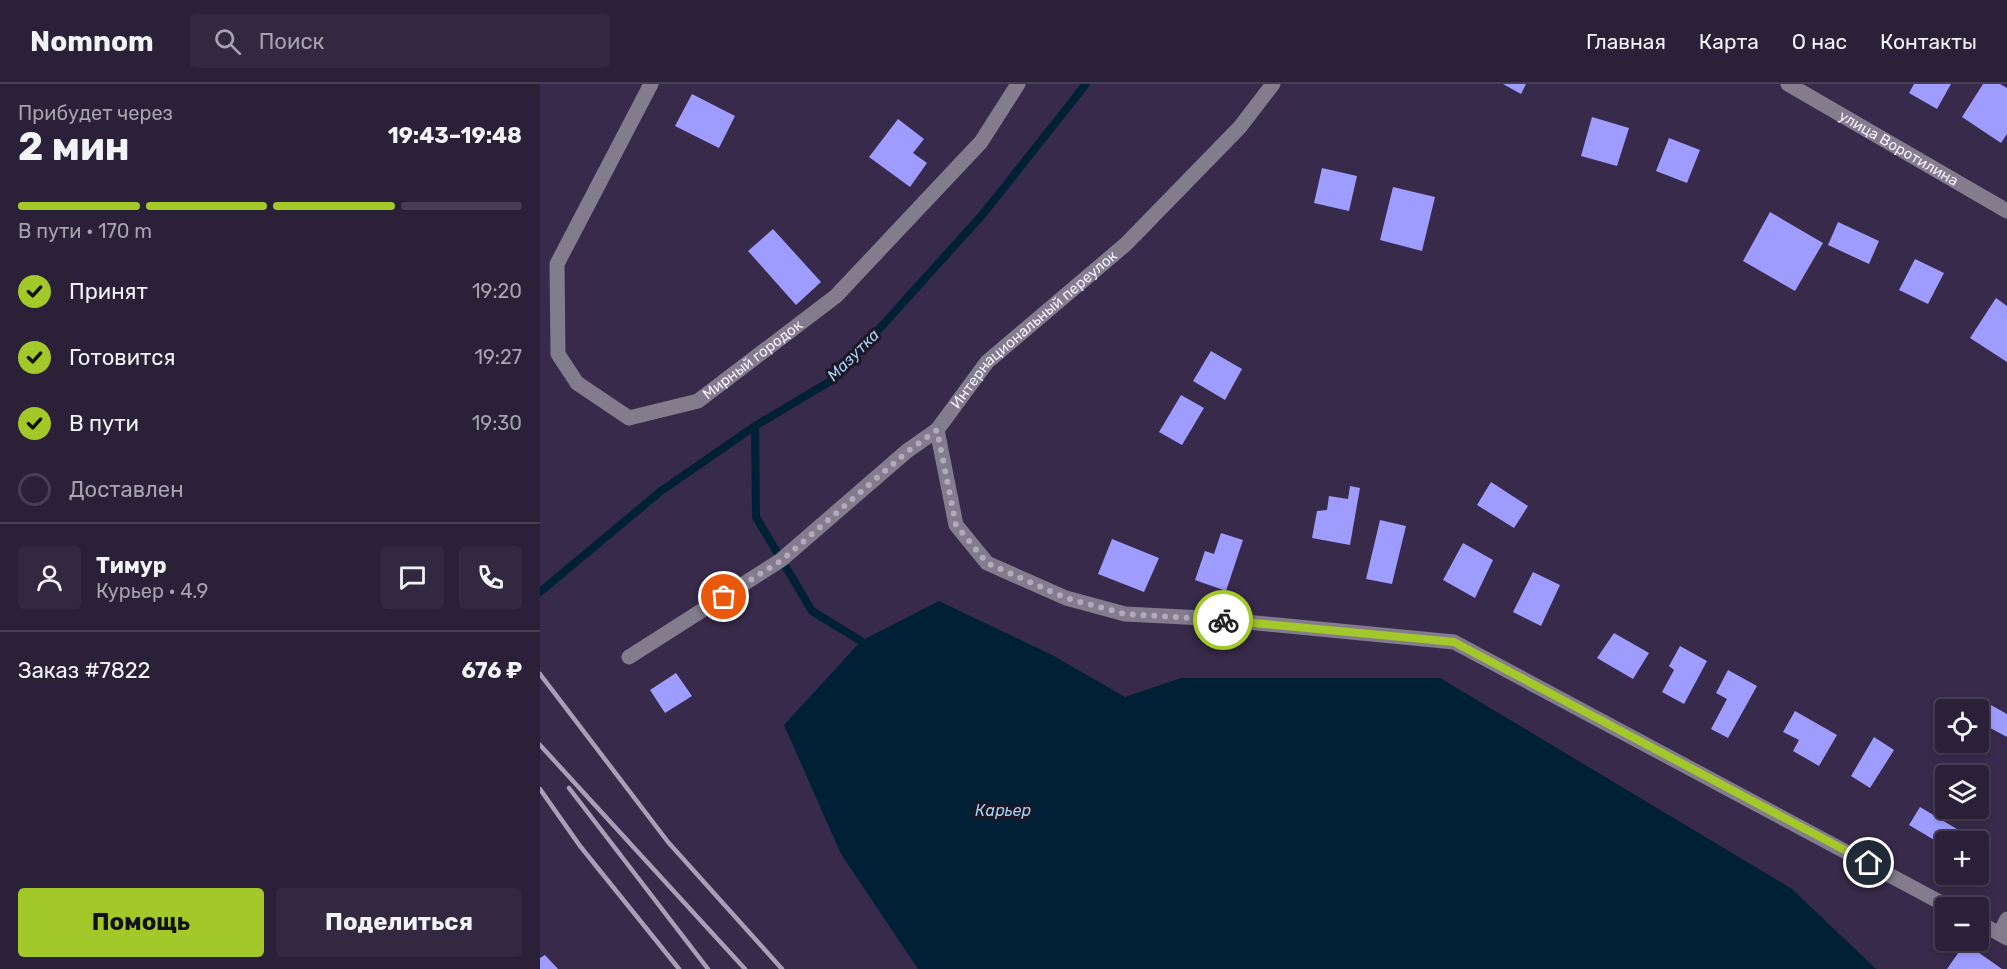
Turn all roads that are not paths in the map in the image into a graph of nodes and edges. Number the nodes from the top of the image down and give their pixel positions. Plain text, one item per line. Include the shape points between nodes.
1 (651, 84) edge
2 (1018, 84) edge
3 (1273, 84) edge
4 (1788, 84) edge
5 (2007, 212) edge
6 (937, 430) junction
7 (629, 657) dead end
8 (1935, 899) edge
9 (2007, 919) edge
10 (1989, 928) edge
11 (2003, 936) edge

1 - 2 street, Мирный городок via 557,264 558,354 577,383 629,418 698,401 836,296 981,142
3 - 6 street, Интернациональный переулок via 1240,127 1126,244 987,362
4 - 5 street, улица Воротилина
6 - 7 street, Интернациональный переулок via 782,560
6 - 8 street via 956,525 987,563 1066,598 1125,614 1454,642
9 - 11 street
10 - 11 street

